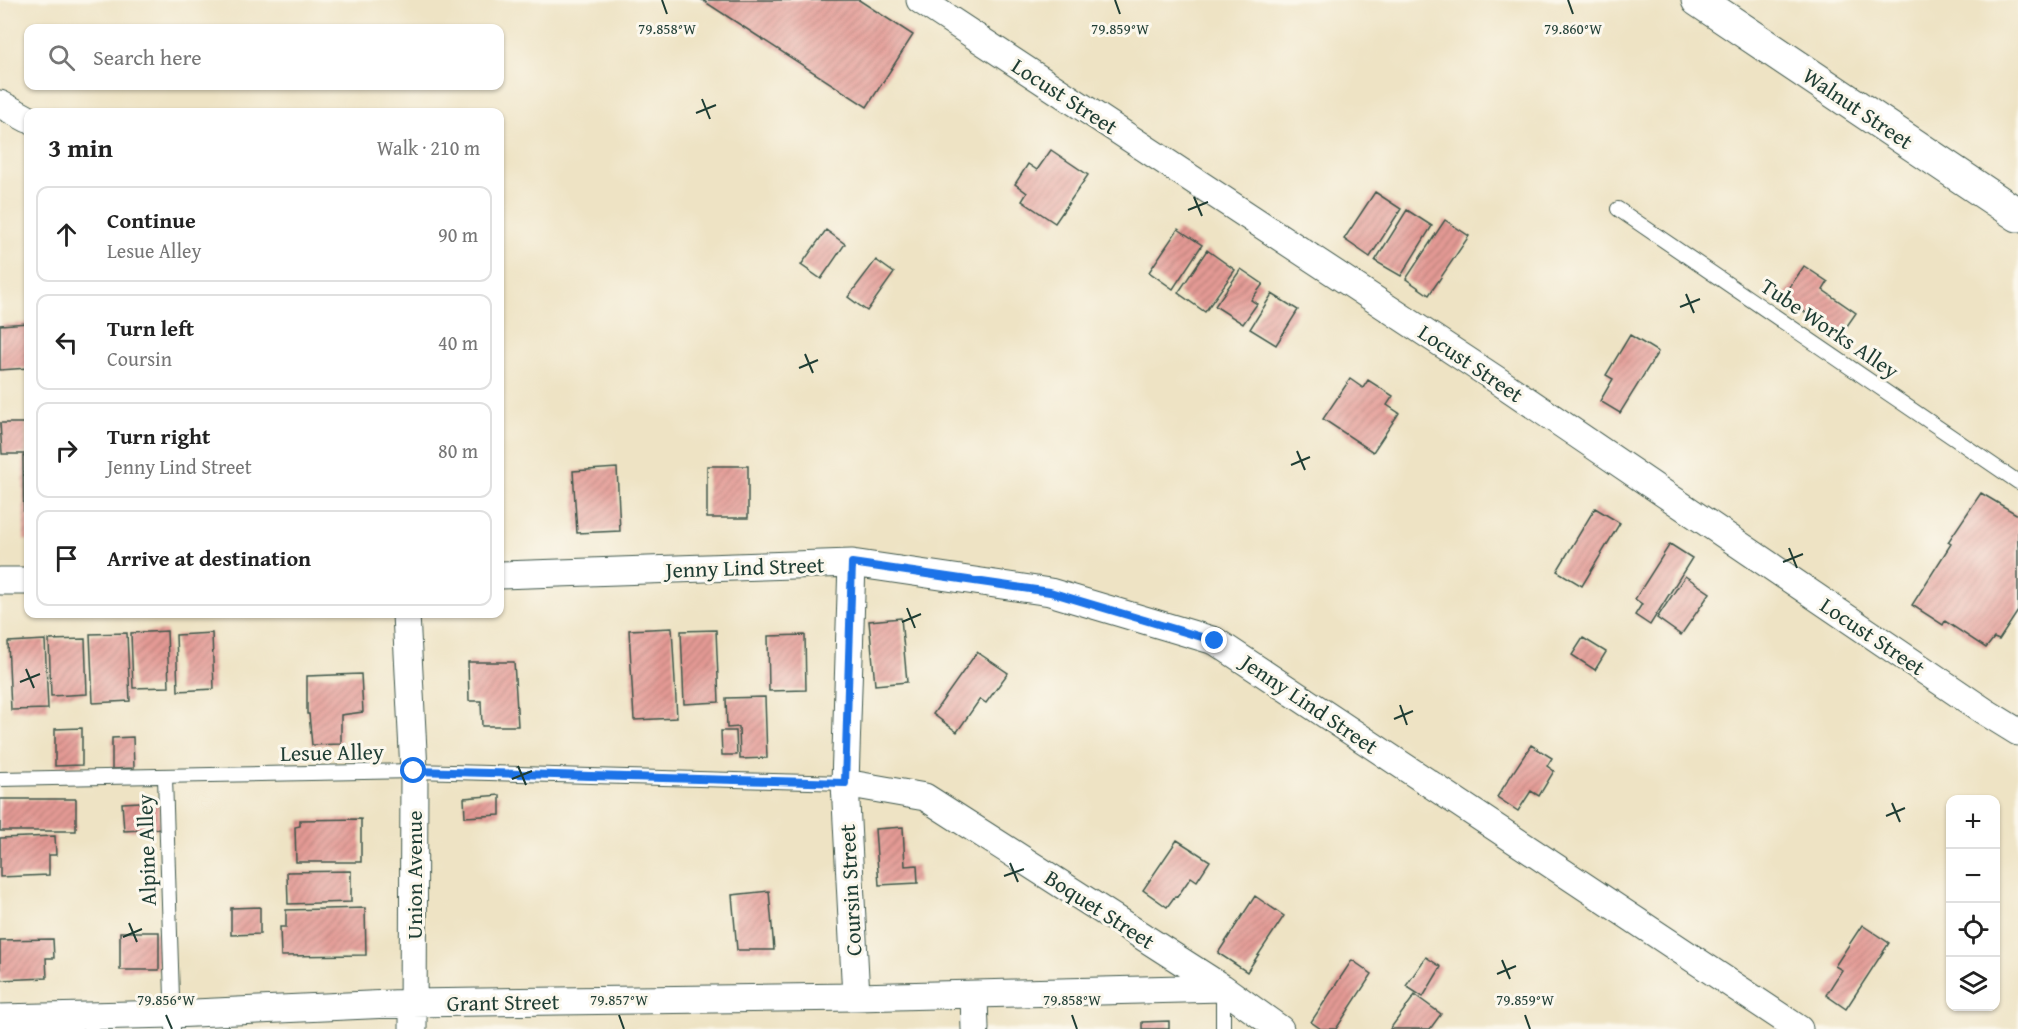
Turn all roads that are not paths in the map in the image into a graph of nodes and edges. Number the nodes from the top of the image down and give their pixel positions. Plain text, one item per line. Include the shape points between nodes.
1 (920, 0) edge
2 (1698, 0) edge
3 (0, 104) edge
4 (24, 118) edge
5 (1618, 209) dead end
6 (2018, 215) edge
7 (2018, 482) edge
8 (852, 563) junction
9 (504, 575) edge
10 (0, 581) edge
11 (24, 581) edge
12 (406, 618) edge
13 (2018, 732) edge
14 (414, 771) junction
15 (165, 777) junction
16 (0, 779) edge
17 (845, 783) junction
18 (1223, 988) junction
19 (974, 995) junction
20 (856, 997) junction
21 (413, 1016) edge
22 (0, 1018) edge
23 (173, 1022) edge
24 (975, 1029) edge
25 (1223, 1029) edge
26 (1280, 1029) edge
27 (1799, 1029) edge

1 - 13 street, Locust Street via 1497,380
2 - 6 main road, Walnut Street
3 - 4 street
5 - 7 lane, Tube Works Alley
8 - 9 street, Jenny Lind Street
8 - 17 street, Coursin Street
8 - 27 street, Jenny Lind Street via 1050,592 1215,641
10 - 11 street
12 - 14 street, Union Avenue
14 - 15 lane, Lesue Alley
14 - 17 lane, Lesue Alley
14 - 21 street, Union Avenue
15 - 16 lane, Lesue Alley
15 - 23 lane, Alpine Alley
17 - 18 street, Boquet Street via 925,797
17 - 20 street, Coursin Street
18 - 19 street, Grant Street
18 - 25 lane
18 - 26 street, Boquet Street
19 - 20 street, Grant Street
19 - 24 street
20 - 21 street, Grant Street
21 - 23 street, Grant Street
22 - 23 street, Grant Street

